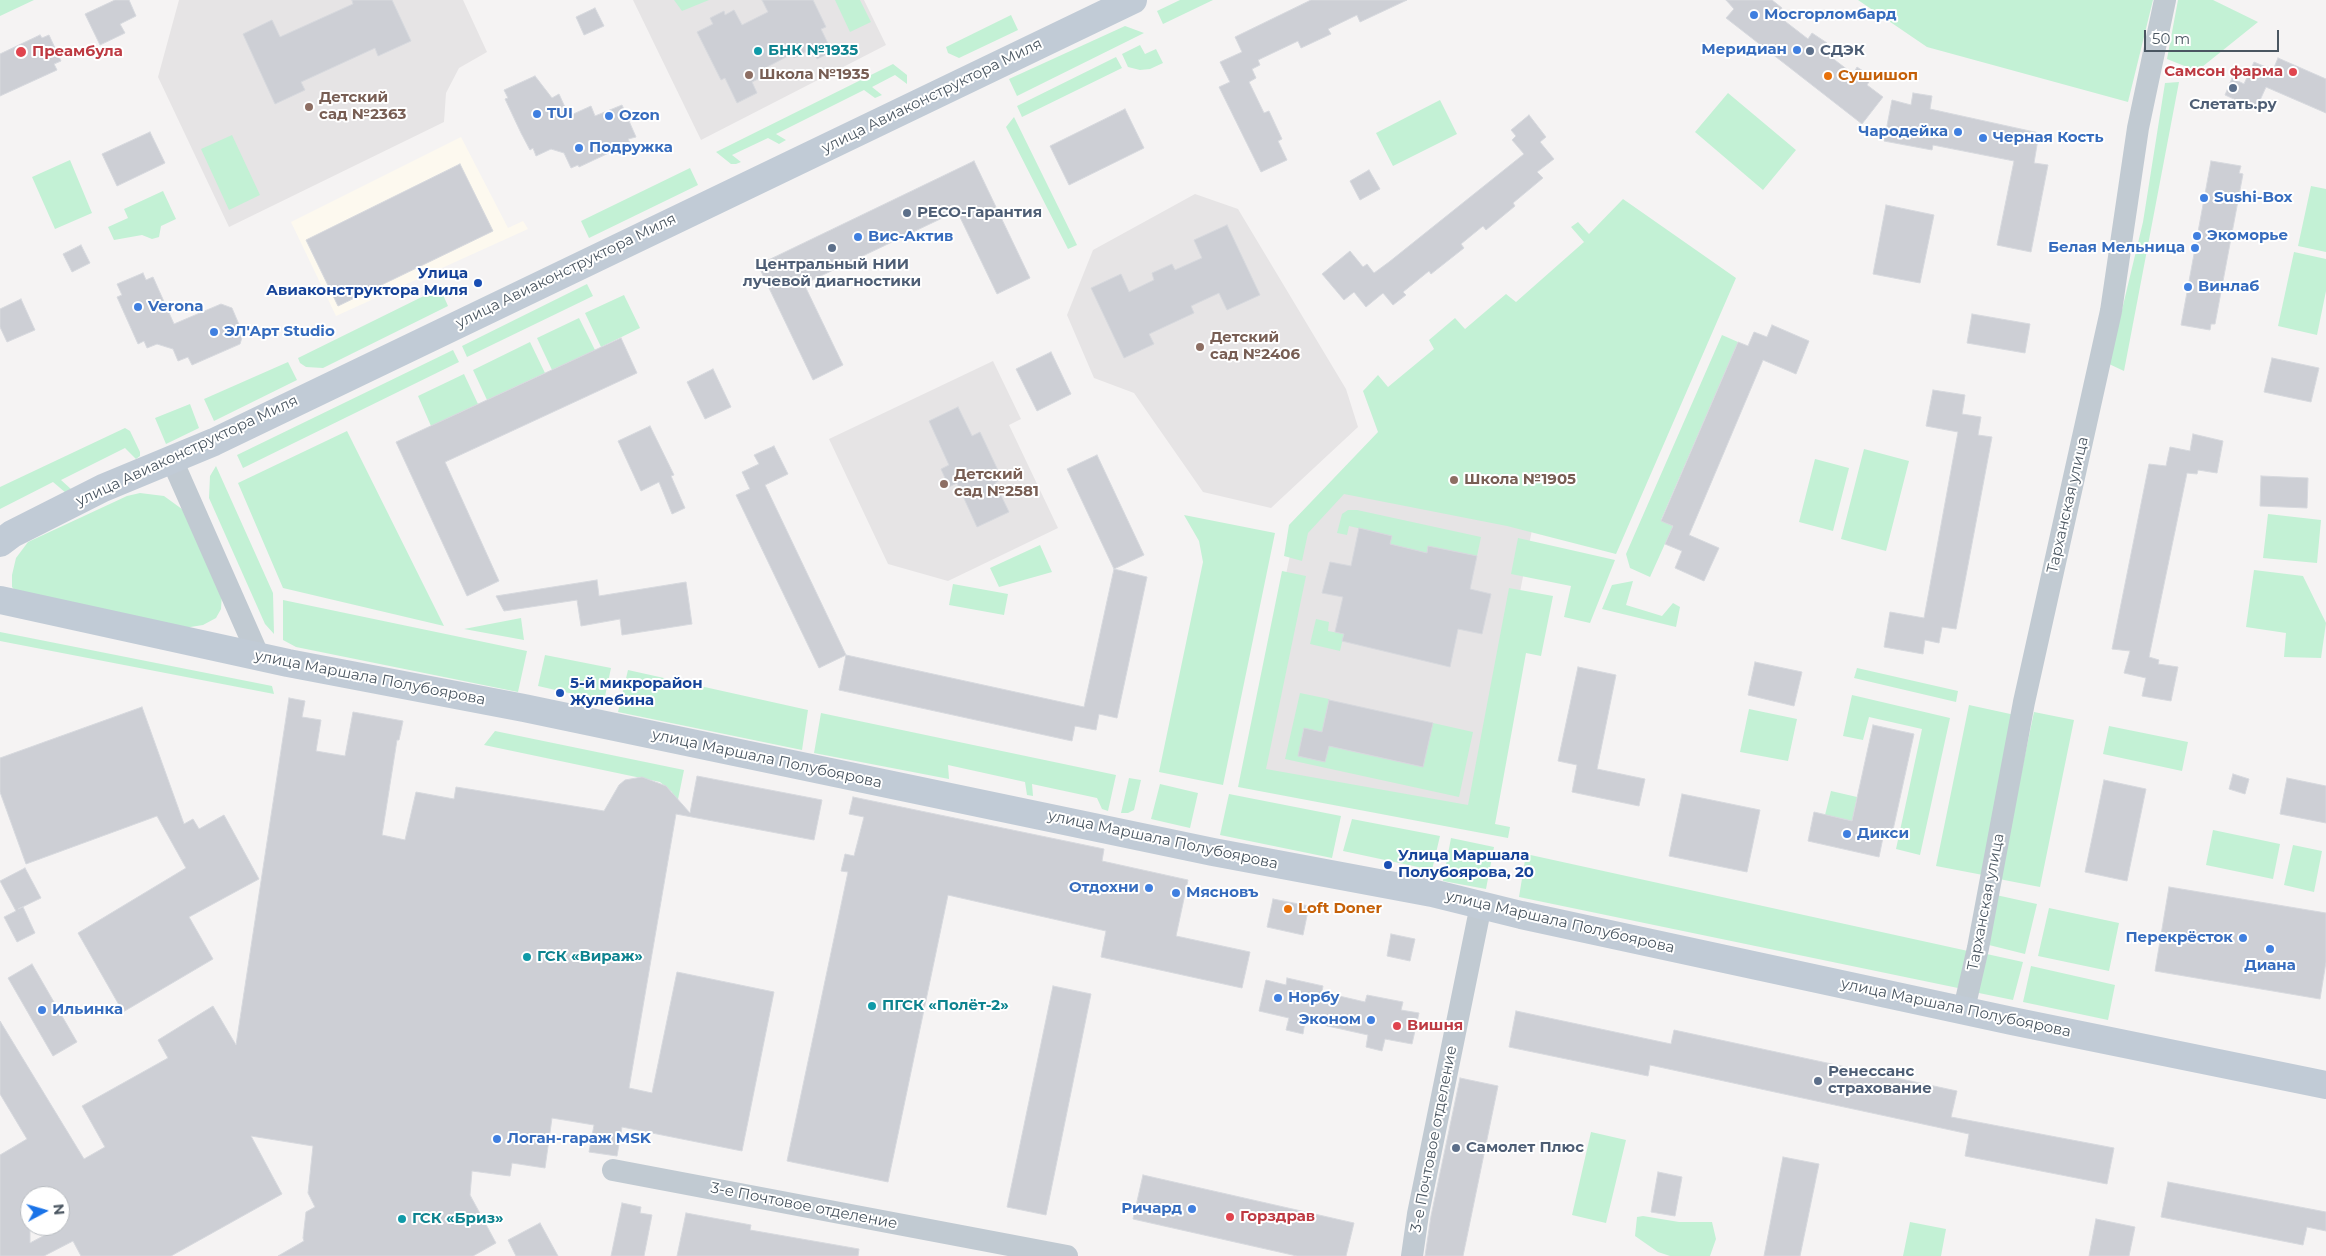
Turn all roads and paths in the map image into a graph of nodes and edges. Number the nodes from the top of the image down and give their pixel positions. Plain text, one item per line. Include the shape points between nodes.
1 (1133, 0) edge
2 (2165, 0) edge
3 (172, 460) junction
4 (0, 543) edge
5 (0, 600) edge
6 (259, 657) junction
7 (1481, 905) junction
8 (1964, 1009) junction
9 (2326, 1085) edge
10 (613, 1170) dead end
11 (993, 1249) edge
12 (1067, 1256) edge
13 (1412, 1256) edge

1 - 3 street, улица Авиаконструктора Миля
2 - 8 street, Тарханская улица via 2138,128 2109,321 2024,702 1982,930
3 - 4 street, улица Авиаконструктора Миля via 103,488
3 - 6 street
5 - 6 street, улица Маршала Полубоярова
6 - 7 street, улица Маршала Полубоярова via 524,708
7 - 8 street, улица Маршала Полубоярова
7 - 13 street, 3-е Почтовое отделение
8 - 9 street, улица Маршала Полубоярова
10 - 11 street, 3-е Почтовое отделение
11 - 12 street, 3-е Почтовое отделение

